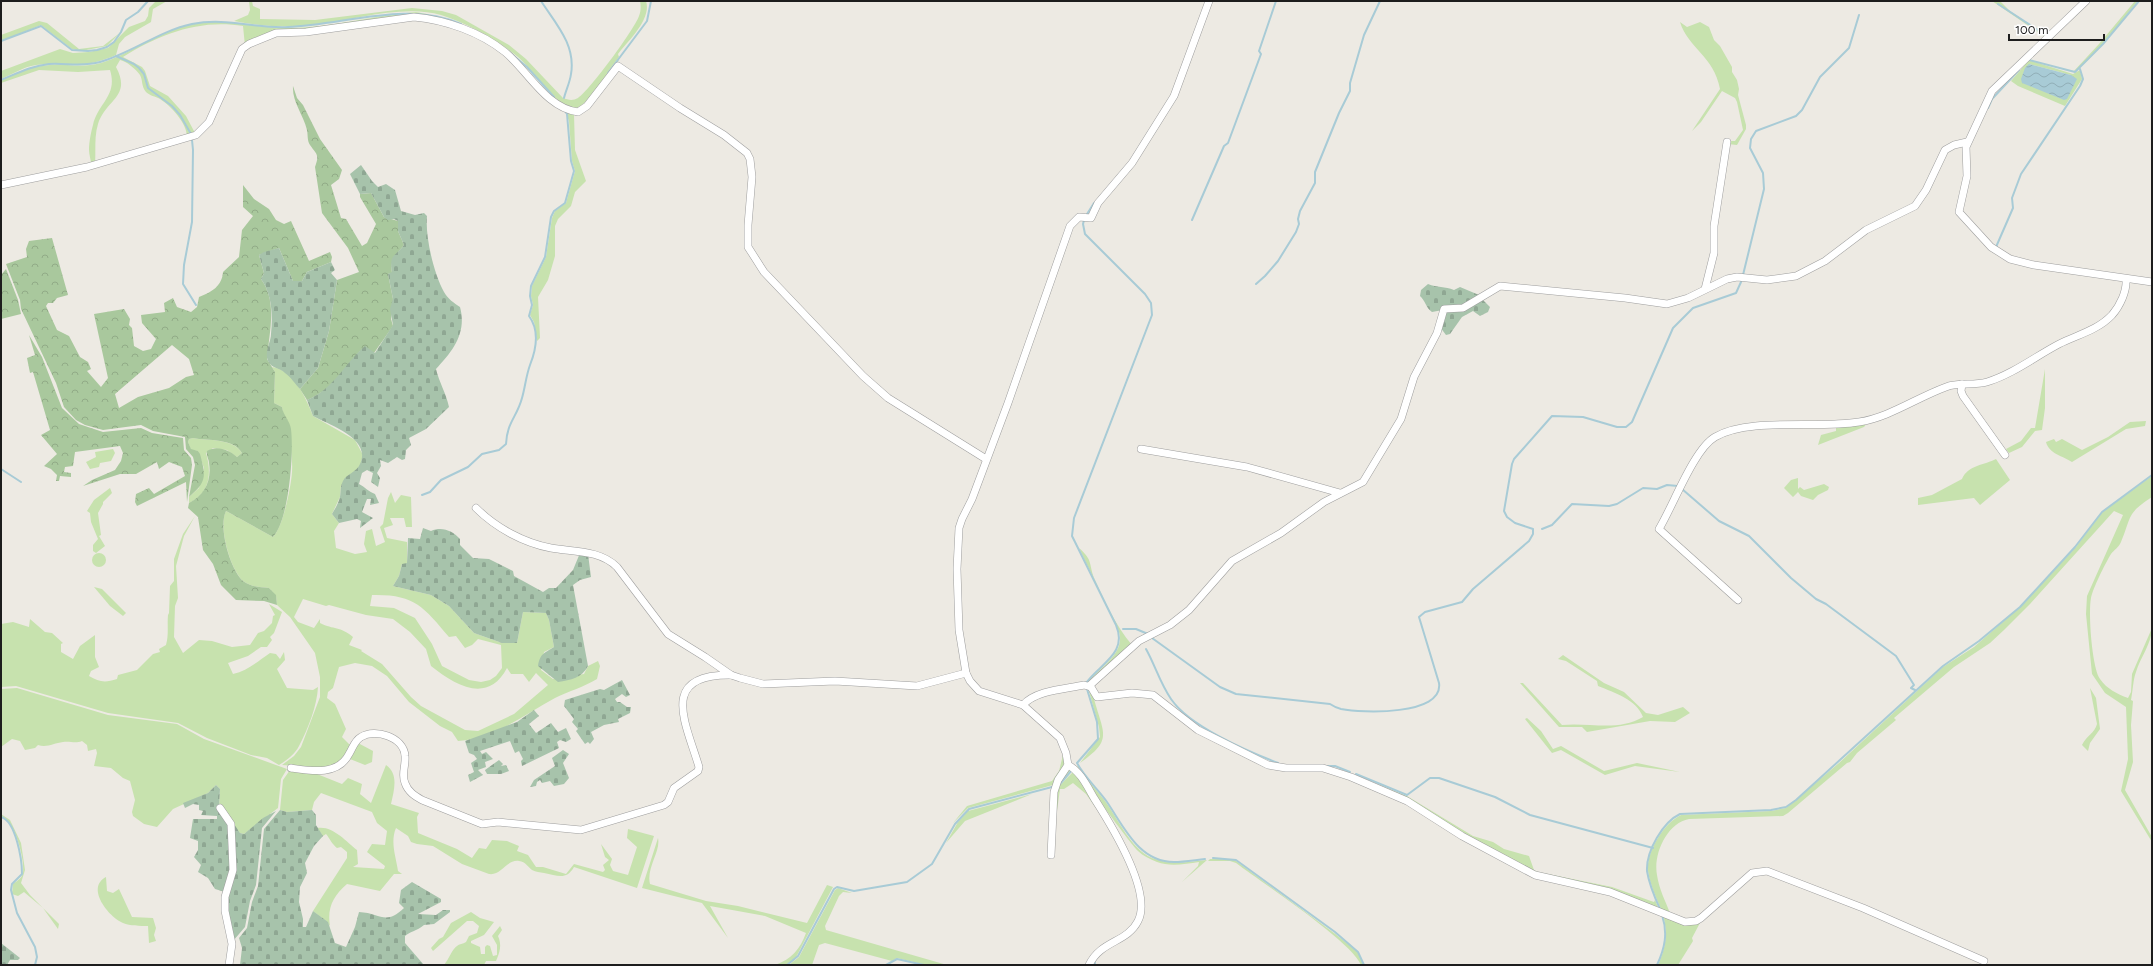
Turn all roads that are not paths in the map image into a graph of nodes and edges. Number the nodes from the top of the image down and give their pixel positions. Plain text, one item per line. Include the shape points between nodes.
1 (1209, 1) edge
2 (2086, 1) edge
3 (1727, 142) dead end
4 (1967, 142) junction
5 (1, 185) edge
6 (2126, 279) junction
7 (2152, 282) edge
8 (1705, 289) junction
9 (1962, 384) junction
10 (1141, 449) dead end
11 (2005, 455) dead end
12 (986, 459) junction
13 (1340, 493) junction
14 (476, 508) dead end
15 (1738, 600) dead end
16 (966, 673) junction
17 (731, 675) junction
18 (1089, 686) junction
19 (1023, 705) junction
20 (1068, 765) junction
21 (291, 768) dead end
22 (220, 808) dead end
23 (1051, 855) dead end
24 (1984, 961) dead end
25 (229, 965) edge
26 (1089, 965) edge

1 - 12 street via 1183,75 1167,108 1132,163 1098,203 1091,218 1079,217 1070,226
2 - 4 street via 1992,91
3 - 8 street via 1714,226 1714,253
4 - 6 street via 1967,176 1958,212 1991,247 2018,261
4 - 8 street via 1945,150 1926,190 1915,206 1866,230 1816,266 1796,276 1782,279 1737,277
5 - 12 street via 87,167 196,135 209,122 242,49 276,33 306,32 414,17 449,24 468,31 504,52 557,104 578,112 587,106 618,66 724,135 747,153 752,177 748,247 764,272 863,376 888,398
6 - 7 street
6 - 9 street via 2125,290 2117,308 2096,327 1994,380
8 - 13 street via 1667,304 1500,286 1463,308 1444,309 1438,333 1414,377 1401,419 1368,476 1358,486
9 - 11 street via 1963,396
9 - 15 street via 1942,389 1899,410 1860,422 1742,429 1722,434 1707,444 1682,484 1671,510 1659,529
10 - 13 street via 1248,466
12 - 16 street via 962,519 958,540 959,630
13 - 18 street via 1276,537 1232,562 1189,610 1170,625 1139,641
14 - 17 street via 497,525 528,541 609,559 668,634
16 - 17 street via 917,686 835,681 763,684
16 - 19 street via 974,688 979,691
17 - 21 street via 702,679 688,688 682,700 682,711 698,771 674,788 664,805 592,828 570,830 498,822 482,824 422,800 414,796 406,785 403,773 405,756 401,746 384,735 368,734 361,737 355,742 344,762 338,766 318,771
18 - 19 street via 1038,695
18 - 24 street via 1097,697 1153,695 1198,730 1268,765 1286,768 1323,768 1351,777 1407,801 1462,836 1535,875 1610,892 1675,919 1696,921 1752,873 1767,871 1863,908
19 - 20 street via 1060,738
20 - 23 street via 1054,792
20 - 26 street via 1074,768 1115,832 1132,870 1140,899 1140,913 1134,928 1096,953
22 - 25 street via 231,824 233,870 225,897 225,911 232,944

